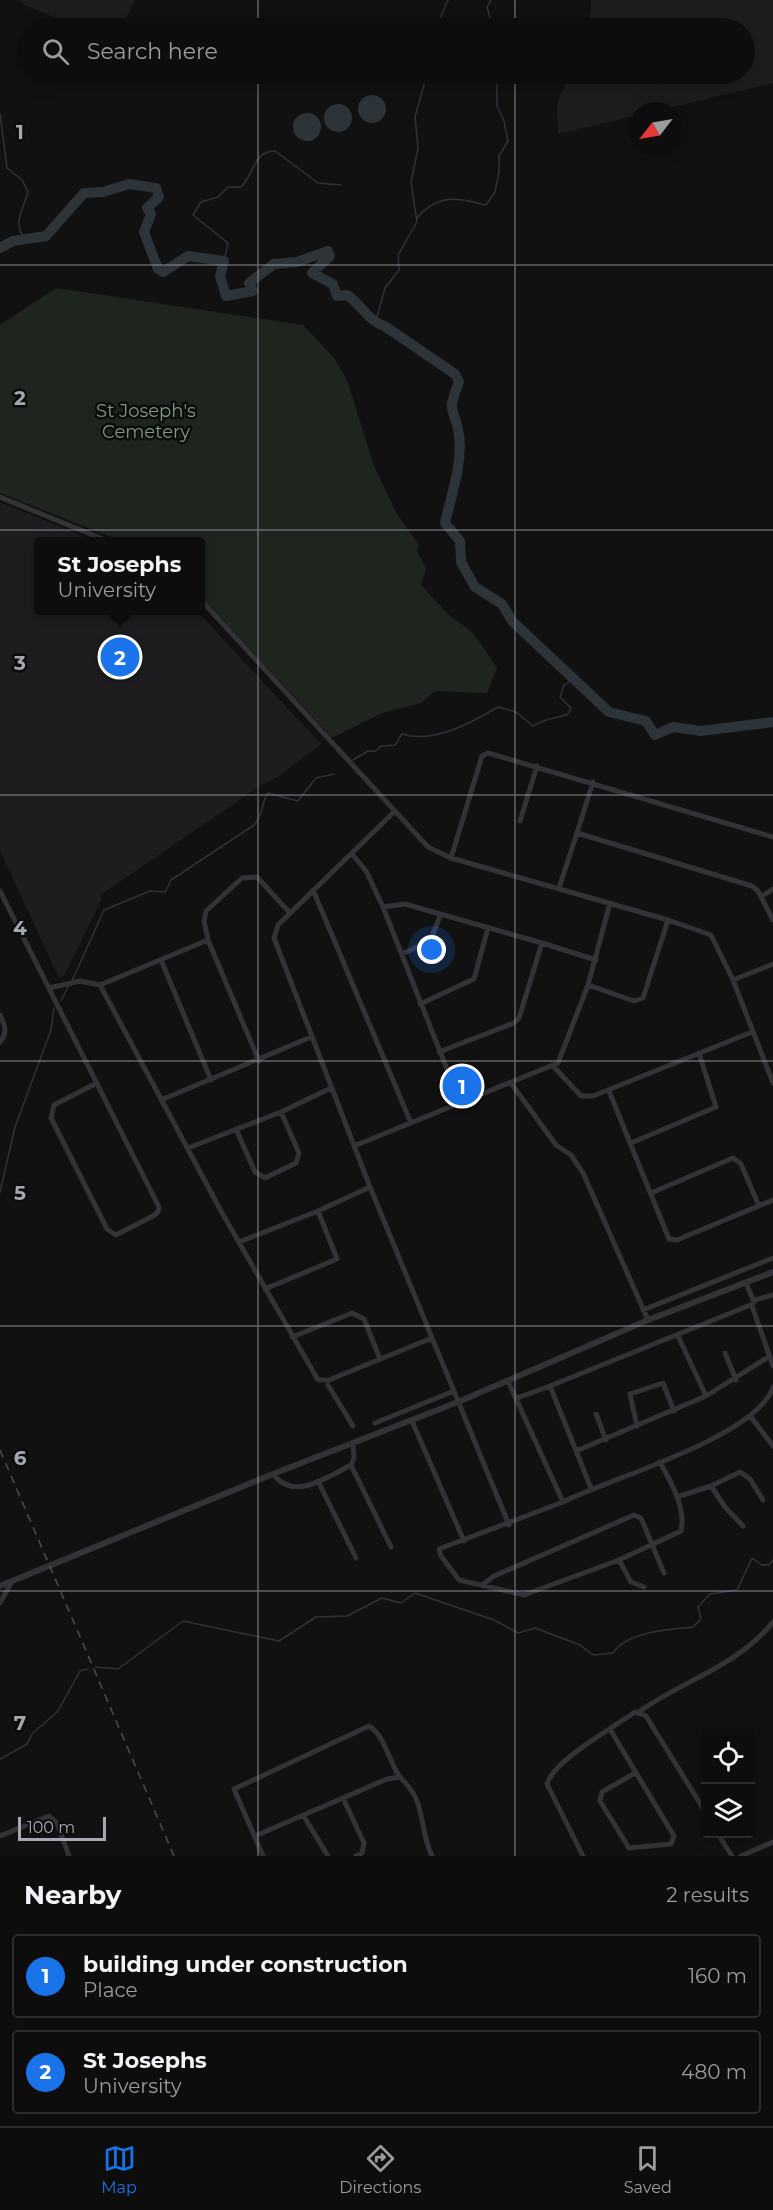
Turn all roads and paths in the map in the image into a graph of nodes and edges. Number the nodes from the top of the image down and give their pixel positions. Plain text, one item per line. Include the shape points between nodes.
1 (0, 497) edge
2 (98, 537) edge
3 (205, 604) edge
4 (537, 766) junction
5 (593, 782) junction
6 (395, 811) junction
7 (520, 821) dead end
8 (577, 833) junction
9 (773, 837) edge
10 (352, 854) junction
11 (451, 858) junction
12 (559, 888) junction
13 (773, 889) edge
14 (314, 890) junction
15 (0, 891) edge
16 (762, 896) junction
17 (610, 903) junction
18 (383, 907) junction
19 (290, 914) junction
20 (441, 914) junction
21 (668, 920) junction
22 (773, 920) edge
23 (488, 928) junction
24 (208, 940) junction
25 (542, 943) junction
26 (402, 954) junction
27 (161, 960) junction
28 (596, 960) junction
29 (773, 964) edge
30 (733, 980) junction
31 (100, 985) junction
32 (588, 985) junction
33 (49, 988) junction
34 (420, 1004) junction
35 (0, 1015) edge
36 (752, 1032) junction
37 (311, 1037) junction
38 (0, 1042) edge
39 (439, 1052) junction
40 (699, 1053) junction
41 (259, 1061) junction
42 (554, 1067) junction
43 (211, 1080) junction
44 (772, 1080) edge
45 (97, 1083) junction
46 (511, 1083) junction
47 (331, 1089) junction
48 (609, 1091) junction
49 (160, 1100) junction
50 (460, 1102) junction
51 (281, 1112) junction
52 (411, 1123) junction
53 (236, 1129) junction
54 (631, 1143) junction
55 (354, 1146) junction
56 (188, 1148) junction
57 (370, 1187) junction
58 (651, 1192) junction
59 (773, 1200) edge
60 (759, 1206) junction
61 (318, 1211) junction
62 (240, 1242) junction
63 (773, 1258) edge
64 (773, 1272) edge
65 (746, 1283) junction
66 (265, 1289) junction
67 (773, 1295) edge
68 (753, 1303) junction
69 (643, 1310) junction
70 (648, 1320) junction
71 (292, 1336) junction
72 (678, 1336) junction
73 (432, 1338) junction
74 (725, 1353) dead end
75 (770, 1356) junction
76 (380, 1359) junction
77 (773, 1366) edge
78 (736, 1380) junction
79 (508, 1381) junction
80 (327, 1385) dead end
81 (550, 1386) junction
82 (773, 1387) edge
83 (454, 1391) junction
84 (706, 1396) junction
85 (517, 1398) junction
86 (459, 1402) junction
87 (674, 1411) junction
88 (596, 1414) dead end
89 (751, 1417) junction
90 (412, 1421) junction
91 (375, 1423) dead end
92 (353, 1426) dead end
93 (637, 1426) junction
94 (606, 1440) junction
95 (353, 1442) junction
96 (773, 1446) edge
97 (576, 1451) junction
98 (660, 1462) junction
99 (351, 1465) junction
100 (273, 1474) junction
101 (318, 1481) junction
102 (711, 1486) junction
103 (591, 1488) junction
104 (678, 1497) junction
105 (763, 1500) dead end
106 (563, 1502) junction
107 (509, 1525) junction
108 (743, 1526) dead end
109 (464, 1541) junction
110 (654, 1544) junction
111 (391, 1547) dead end
112 (356, 1558) dead end
113 (619, 1560) junction
114 (664, 1573) dead end
115 (13, 1581) junction
116 (482, 1585) junction
117 (0, 1586) edge
118 (644, 1587) dead end
119 (0, 1603) edge
120 (773, 1622) edge
121 (640, 1712) junction
122 (611, 1731) junction
123 (394, 1766) junction
124 (635, 1773) junction
125 (400, 1777) junction
126 (387, 1779) junction
127 (343, 1798) junction
128 (701, 1806) edge
129 (303, 1815) junction
130 (0, 1836) edge
131 (255, 1836) junction
132 (721, 1838) edge
133 (773, 1842) edge
134 (69, 1856) edge
135 (264, 1856) edge
136 (328, 1856) edge
137 (356, 1856) edge
138 (432, 1856) edge
139 (583, 1856) edge
140 (732, 1856) edge
141 (741, 1856) edge

1 - 2 street
3 - 6 street
4 - 5 street
4 - 7 street
4 - 11 street via 483,754
5 - 8 street
5 - 9 street
6 - 10 street
6 - 11 street via 428,848
8 - 12 street
8 - 16 street via 752,886
10 - 14 street
10 - 18 street via 366,871
11 - 12 street
12 - 17 street
13 - 16 street
14 - 19 street
14 - 52 street
15 - 33 street
16 - 22 street
17 - 21 street
17 - 28 street
18 - 20 street via 405,904
18 - 26 street
19 - 24 street via 257,877 242,878 206,911
19 - 37 street via 278,926 274,938
20 - 23 street
20 - 26 street via 430,941
21 - 30 street via 711,935
21 - 32 street via 646,995 641,1000
23 - 25 street
23 - 34 street via 474,979
24 - 27 street
24 - 41 street
25 - 28 street
25 - 39 street via 519,1018
26 - 34 street
27 - 31 street
27 - 43 street
28 - 32 street
29 - 30 street
30 - 36 street
31 - 33 street via 80,981
31 - 49 street
32 - 42 street via 562,1058
33 - 45 street
34 - 39 street
35 - 38 street via 6,1026
36 - 40 street
36 - 44 street
37 - 41 street
37 - 47 street
39 - 50 street
40 - 48 street
40 - 54 street via 716,1107
41 - 43 street
42 - 46 street
42 - 48 street via 581,1096
43 - 49 street
45 - 45 street via 159,1207 153,1216 116,1235 107,1230 51,1118 54,1105
46 - 50 street
46 - 69 street via 556,1145 571,1155 583,1173
47 - 51 street
47 - 55 street
48 - 54 street
49 - 56 street
50 - 52 street
51 - 53 street
51 - 53 street via 298,1158 296,1163 265,1178 255,1172
52 - 55 street
53 - 56 street
54 - 58 street
55 - 57 street
56 - 62 street
57 - 61 street
57 - 73 street
58 - 60 street via 733,1158 741,1164
58 - 60 street via 666,1236 672,1240
59 - 60 street
61 - 62 street
61 - 66 street via 337,1258
62 - 66 street
63 - 69 street
64 - 65 street
65 - 68 street
65 - 70 street
66 - 71 street
67 - 68 street
68 - 72 street
68 - 75 street
69 - 70 street
70 - 79 street
71 - 76 street via 321,1382
71 - 76 street via 352,1313 359,1314
72 - 81 street
72 - 84 street
73 - 76 street
73 - 83 street
74 - 78 street
75 - 77 street
75 - 78 street
78 - 84 street
79 - 85 street
79 - 86 street
80 - 92 street
81 - 85 street
81 - 97 street
82 - 89 street
83 - 86 street
83 - 91 street
84 - 87 street
85 - 106 street
86 - 90 street
86 - 107 street
87 - 93 street
87 - 93 street via 663,1383 630,1394
88 - 94 street
89 - 96 street
89 - 98 street via 722,1435
90 - 95 street
90 - 109 street
93 - 94 street
94 - 97 street
95 - 99 street
95 - 100 street
97 - 103 street
98 - 103 street
98 - 104 street
99 - 101 street
99 - 111 street
100 - 101 street via 280,1484 293,1488
100 - 115 street
101 - 112 street
102 - 104 street
102 - 105 street via 740,1472 750,1479
102 - 108 street
103 - 106 street
104 - 110 street via 681,1531
106 - 107 street
107 - 109 street
109 - 116 street via 439,1549 441,1556 459,1580
110 - 113 street
110 - 114 street
110 - 116 street via 641,1518 634,1515 494,1576
113 - 116 street via 524,1595
113 - 118 street via 629,1580
115 - 117 street
115 - 119 street
120 - 121 street via 751,1647
121 - 122 street
121 - 128 street
122 - 124 street
122 - 139 street via 560,1763 547,1784
123 - 125 street
123 - 126 street
123 - 131 street via 377,1732 369,1726 234,1789
124 - 124 street via 674,1836 671,1844 629,1848 600,1801 602,1792
125 - 126 street
125 - 138 street via 409,1784 417,1802
126 - 127 street
127 - 129 street
127 - 137 street via 364,1843 362,1852
129 - 131 street
129 - 136 street
130 - 134 street via 49,1816 57,1823
131 - 135 street
132 - 140 street
133 - 141 street

